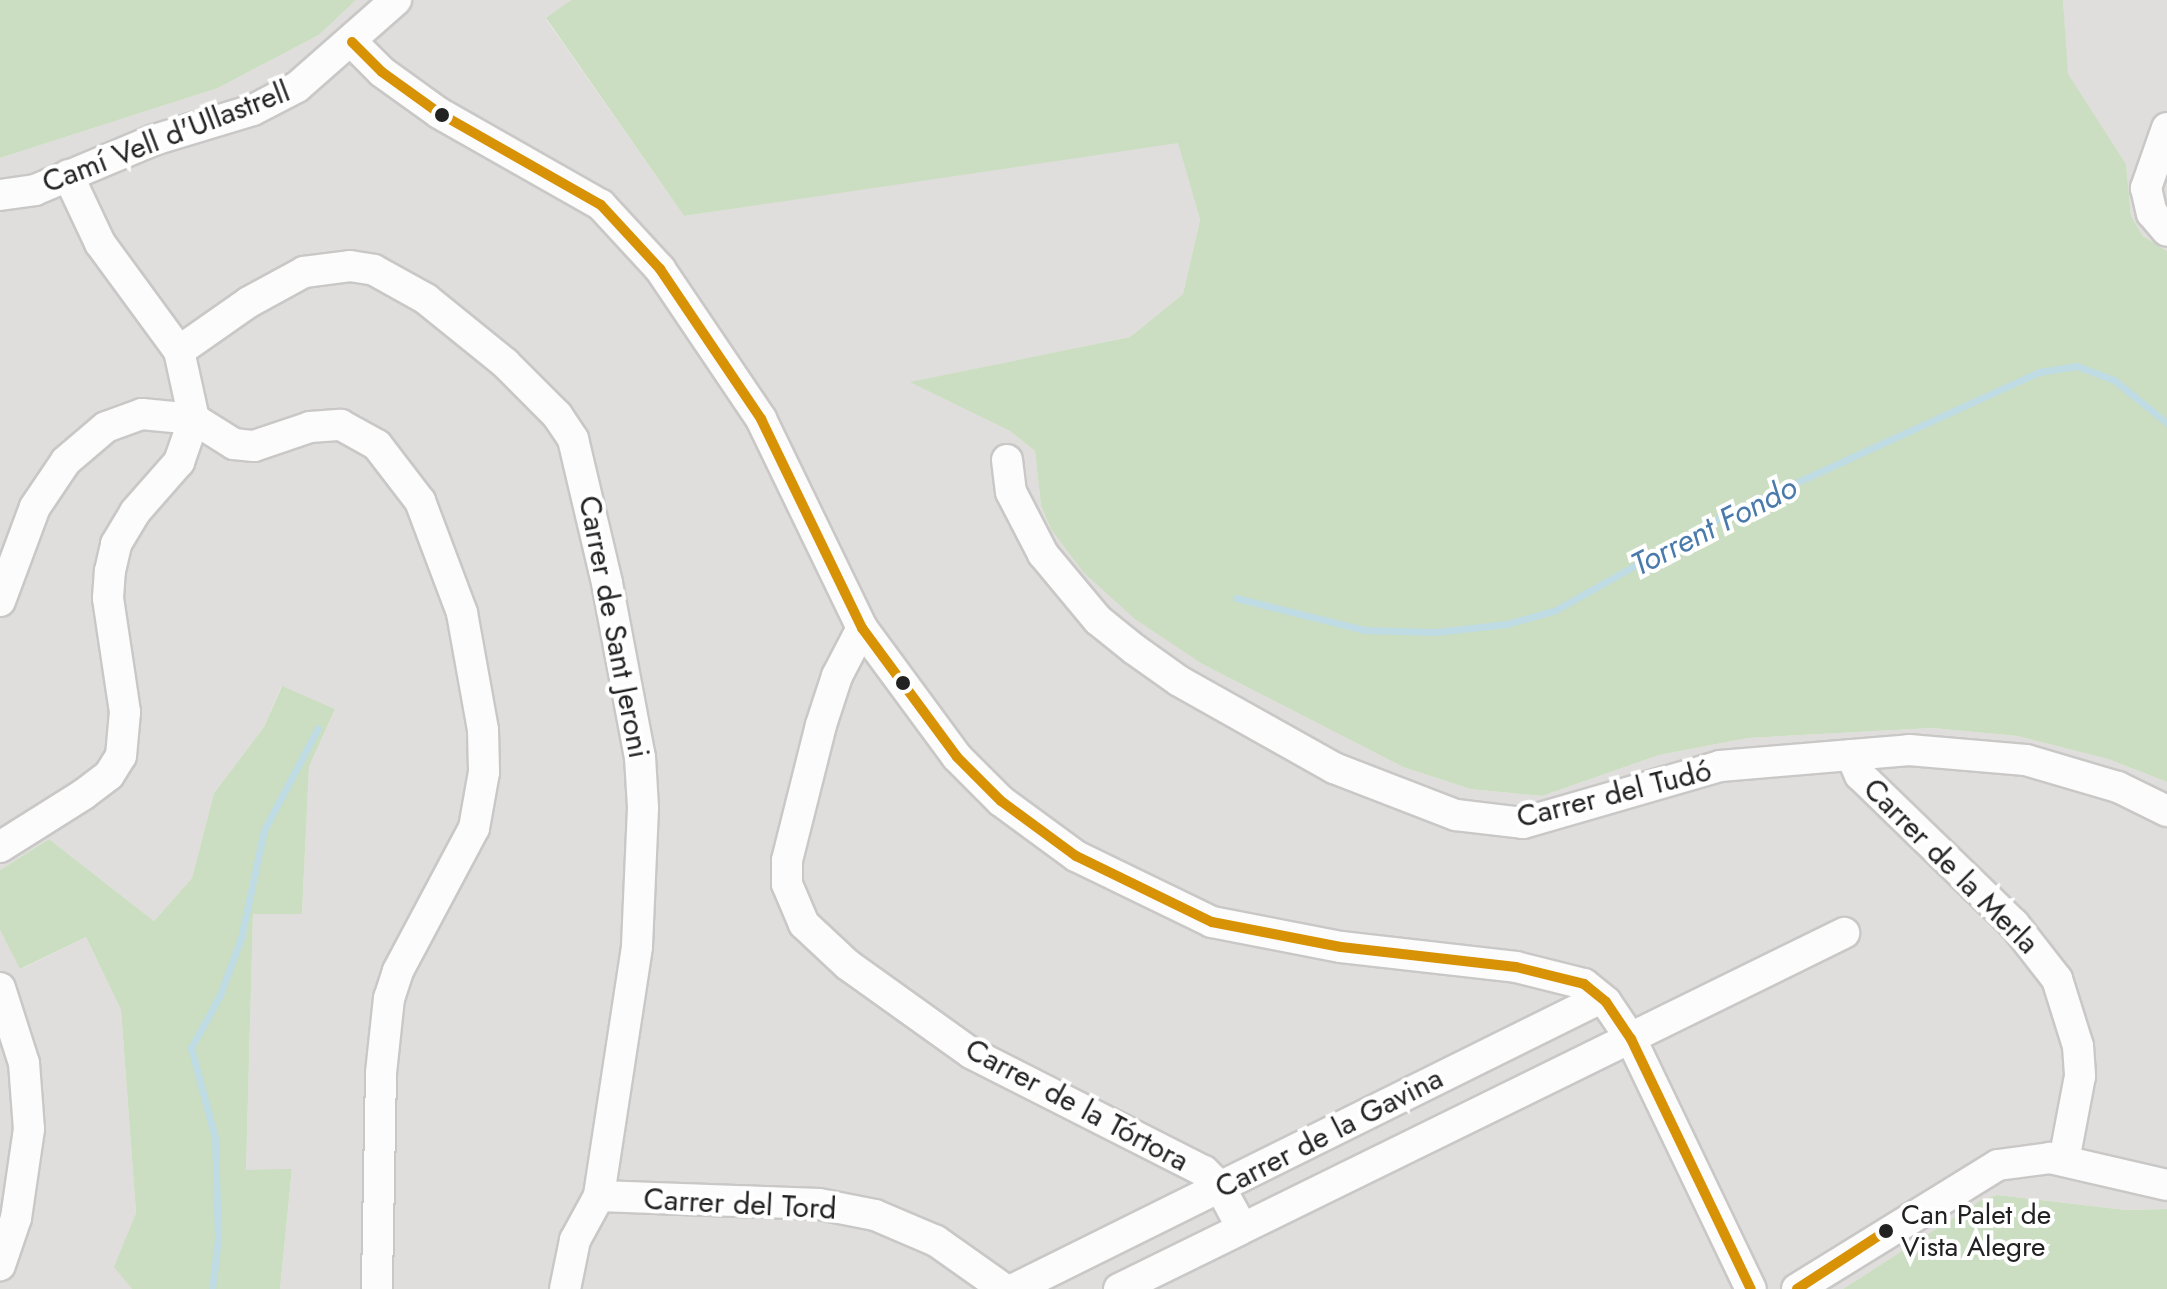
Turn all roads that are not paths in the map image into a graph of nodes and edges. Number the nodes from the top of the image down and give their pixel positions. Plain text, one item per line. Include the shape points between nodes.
1 (396, 0) edge
2 (352, 42) junction
3 (2167, 128) edge
4 (68, 175) junction
5 (0, 195) edge
6 (2167, 231) edge
7 (179, 351) junction
8 (194, 419) junction
9 (1007, 460) dead end
10 (0, 601) edge
11 (862, 628) junction
12 (1851, 755) junction
13 (2167, 811) edge
14 (0, 847) edge
15 (1844, 933) dead end
16 (0, 988) edge
17 (1601, 998) junction
18 (1631, 1039) junction
19 (2064, 1161) junction
20 (2167, 1185) edge
21 (1220, 1187) junction
22 (599, 1196) junction
23 (1241, 1226) junction
24 (0, 1265) edge
25 (377, 1289) edge
26 (565, 1289) edge
27 (1004, 1289) edge
28 (1014, 1289) edge
29 (1119, 1289) edge
30 (1751, 1289) edge
31 (1797, 1289) edge

1 - 2 street, Camí Vell d'Ullastrell
2 - 4 street, Camí Vell d'Ullastrell via 297,87 253,110 154,140
2 - 11 street via 382,72 447,119 601,205 644,251 701,323 761,419
3 - 6 street via 2146,188 2152,213
4 - 5 street, Camí Vell d'Ullastrell via 35,190
4 - 7 street via 100,243
7 - 8 street
7 - 22 street, Carrer de Sant Jeroni via 249,302 304,272 339,266 374,270 426,299 505,363 557,415 573,439 613,612 640,757 643,808 637,947
8 - 10 street via 142,414 121,420 66,461 35,507
8 - 14 street via 179,462 135,512 116,544 110,571 108,598 125,712 121,756 109,775 84,794
8 - 25 street via 234,444 254,446 310,427 341,425 377,445 420,501 462,613 474,667 484,772 474,828 398,971 389,998 381,1073
9 - 12 street, Carrer del Tudó via 1011,492 1025,525 1098,620 1179,681 1256,726 1334,768 1456,815 1523,823 1720,766
11 - 17 street via 957,757 1001,801 1076,856 1173,907 1244,931 1561,974
11 - 21 street, Carrer de la Tórtora via 837,676 821,725 787,860 787,884 804,924 848,965 971,1053 1158,1145
12 - 13 street, Carrer del Tudó via 1951,752 2026,760 2118,787
12 - 19 street, Carrer de la Merla via 1860,775 2014,924 2057,979 2078,1046 2080,1076
15 - 18 street, Carrer de la Gavina
16 - 24 street via 22,1052 29,1129 16,1218
17 - 18 street
17 - 21 street, Carrer de la Gavina
18 - 23 street, Carrer de la Gavina
18 - 30 street
19 - 20 street
19 - 31 street via 2023,1159 1974,1176
21 - 23 street, Carrer de la Tórtora
21 - 28 street, Carrer de la Gavina
22 - 26 street, Carrer de Sant Jeroni via 575,1240
22 - 27 street, Carrer del Tord via 819,1204 875,1215 936,1241
23 - 29 street, Carrer de la Gavina

